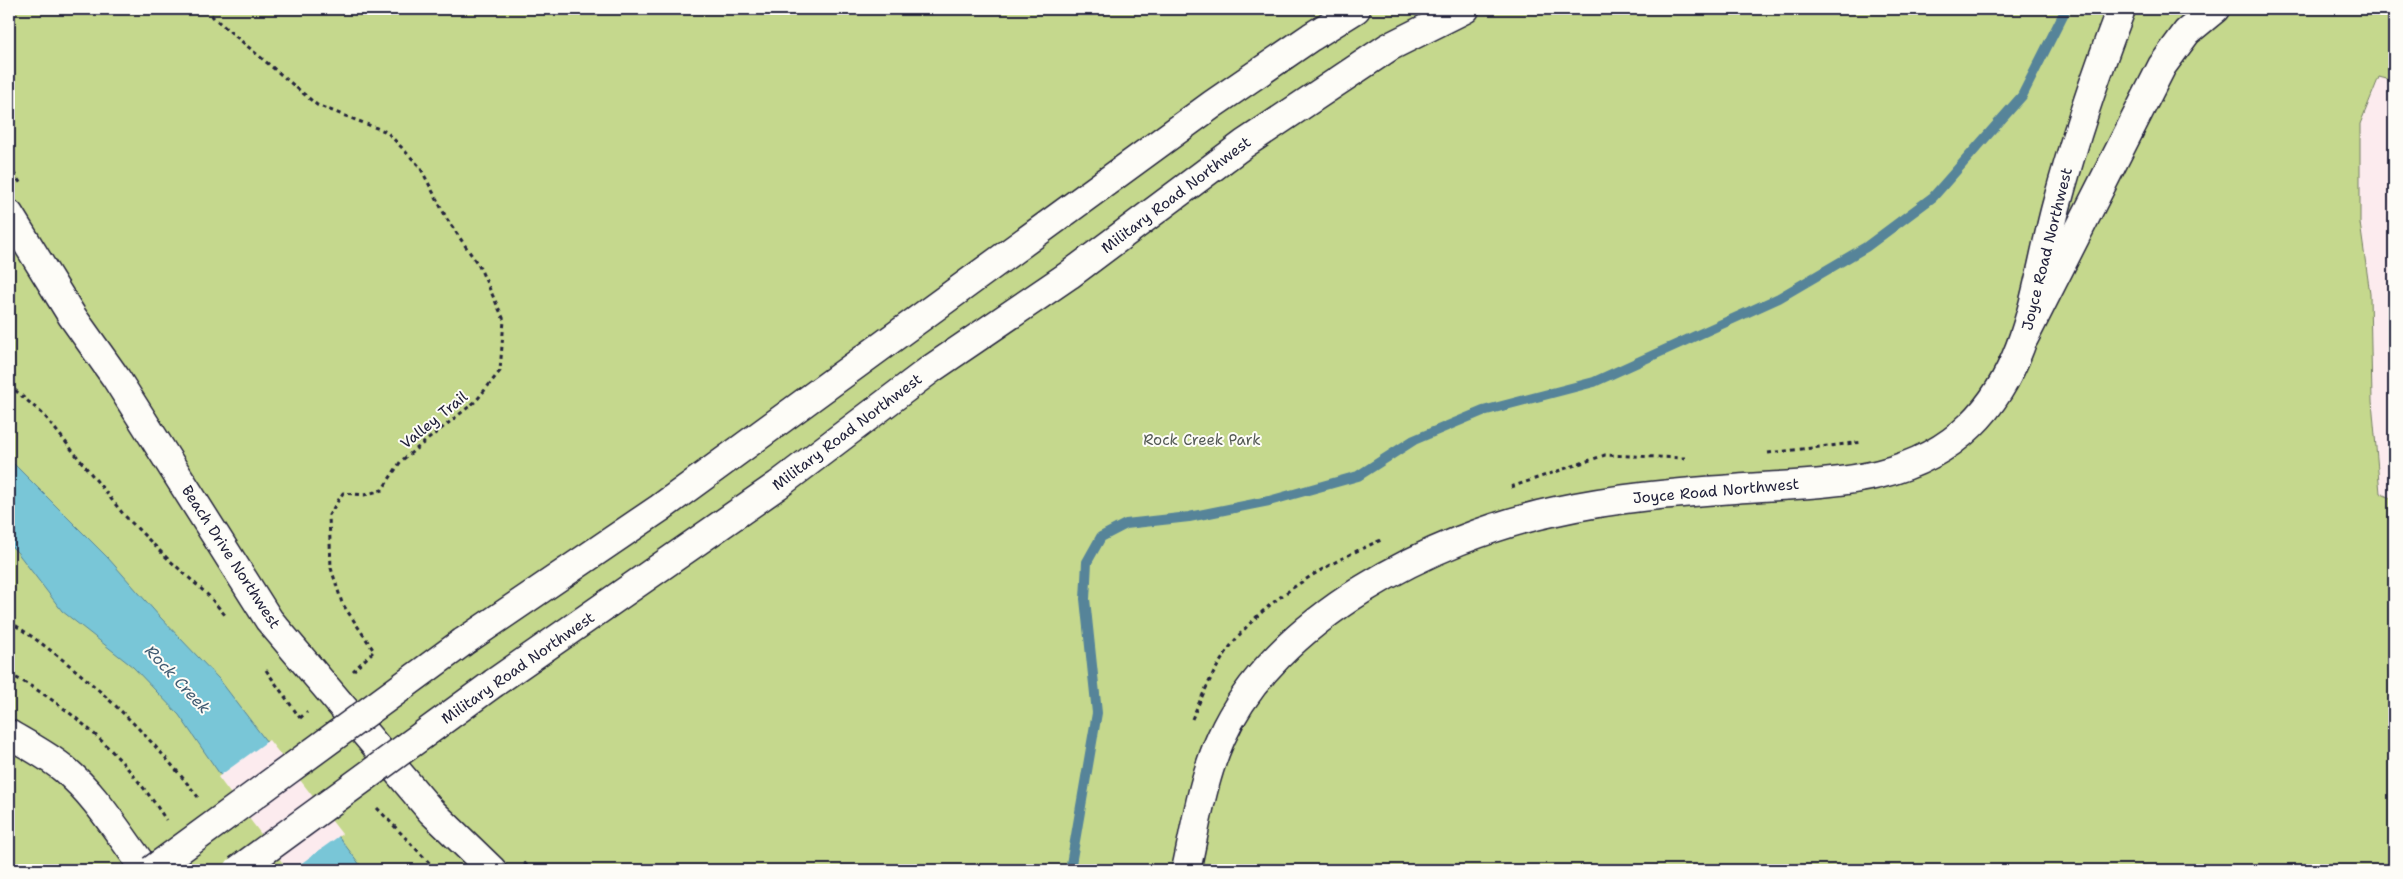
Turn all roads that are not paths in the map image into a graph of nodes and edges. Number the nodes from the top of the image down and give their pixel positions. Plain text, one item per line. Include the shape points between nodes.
1 (1356, 9) edge
2 (1465, 9) edge
3 (2121, 9) edge
4 (2214, 9) edge
5 (9, 214) edge
6 (2024, 338) junction
7 (9, 734) edge
8 (146, 870) edge
9 (152, 870) edge
10 (238, 870) edge
11 (492, 870) edge
12 (1186, 870) edge

1 - 9 main road, bridge via 1213,104 660,508 463,642
2 - 10 main road, Military Road Northwest, bridge via 1390,47 1244,144 1069,274 930,369 778,485 494,683
3 - 6 main road, Joyce Road Northwest via 2072,149
4 - 6 main road via 2187,32 2162,66
5 - 11 main road, Beach Drive Northwest via 269,620 431,811
6 - 12 main road, Joyce Road Northwest via 2004,382 1980,415 1943,448 1899,470 1850,480 1660,494 1555,511 1439,550 1347,601 1289,644 1240,704 1221,738 1207,775
7 - 8 main road via 54,761 75,779

